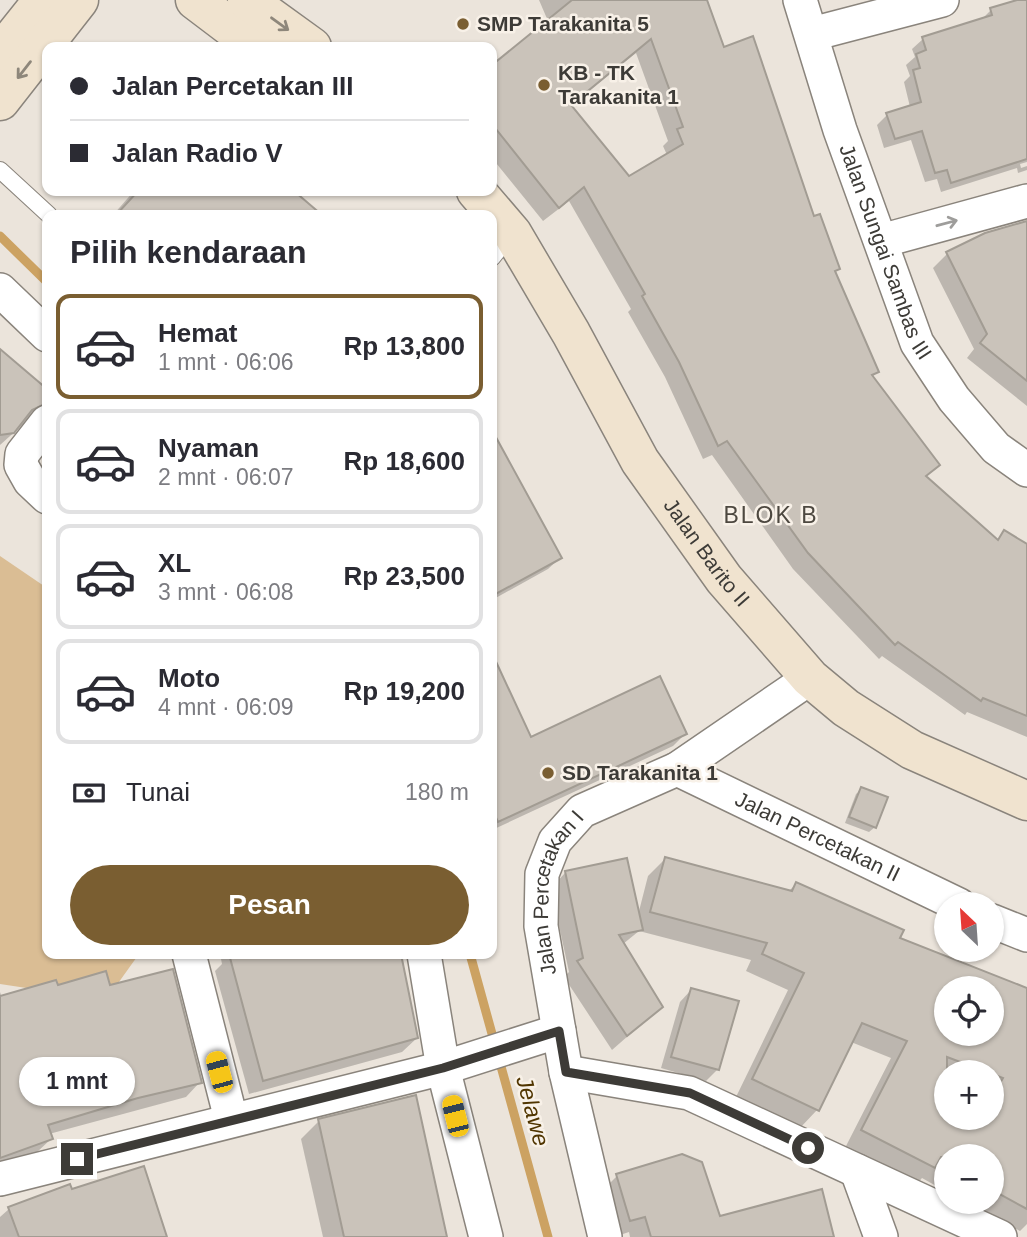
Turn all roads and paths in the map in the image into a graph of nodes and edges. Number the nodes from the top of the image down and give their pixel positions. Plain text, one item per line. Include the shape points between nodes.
1 (43, 0) edge
2 (79, 0) edge
3 (195, 0) edge
4 (247, 0) edge
5 (800, 0) edge
6 (943, 0) edge
7 (811, 34) junction
8 (46, 42) edge
9 (250, 42) edge
10 (305, 42) edge
11 (42, 47) edge
12 (0, 54) edge
13 (0, 101) edge
14 (2, 175) edge
15 (1027, 201) edge
16 (43, 210) edge
17 (881, 241) junction
18 (502, 246) edge
19 (0, 290) edge
20 (42, 330) edge
21 (42, 428) edge
22 (1027, 470) edge
23 (42, 492) edge
24 (810, 678) junction
25 (677, 769) junction
26 (1027, 800) edge
27 (934, 893) edge
28 (1004, 926) edge
29 (1027, 935) edge
30 (190, 959) edge
31 (425, 959) edge
32 (559, 1031) junction
33 (453, 1064) junction
34 (566, 1072) junction
35 (232, 1119) junction
36 (857, 1171) junction
37 (0, 1179) edge
38 (485, 1237) edge
39 (605, 1237) edge
40 (881, 1237) edge
41 (1000, 1237) edge

1 - 12 street
2 -> 8 street
3 - 9 street
4 -> 10 street
5 - 7 street, Jalan Sungai Sambas III
6 - 7 street
7 - 17 street, Jalan Sungai Sambas III
11 -> 13 street
14 - 16 lane
17 -> 15 street
17 - 22 street, Jalan Sungai Sambas III via 917,343 954,399 996,448
18 - 24 street, Jalan Barito II via 571,333 640,461 724,579
19 - 20 street
21 - 23 street via 22,454 20,465
24 - 25 street, Jalan Percetakan I
24 - 26 street, Jalan Barito II via 846,708 912,750
25 - 27 street, Jalan Percetakan II
25 - 32 street, Jalan Percetakan I via 582,811 555,841 542,874 541,926
28 - 29 street
30 - 35 street
31 - 33 street
32 - 33 street
32 - 34 street, Jalan Percetakan I
33 - 35 street
33 - 38 street
34 - 36 street via 690,1093
34 - 39 street, Jalan Percetakan I
35 - 37 street
36 - 40 street
36 - 41 street

